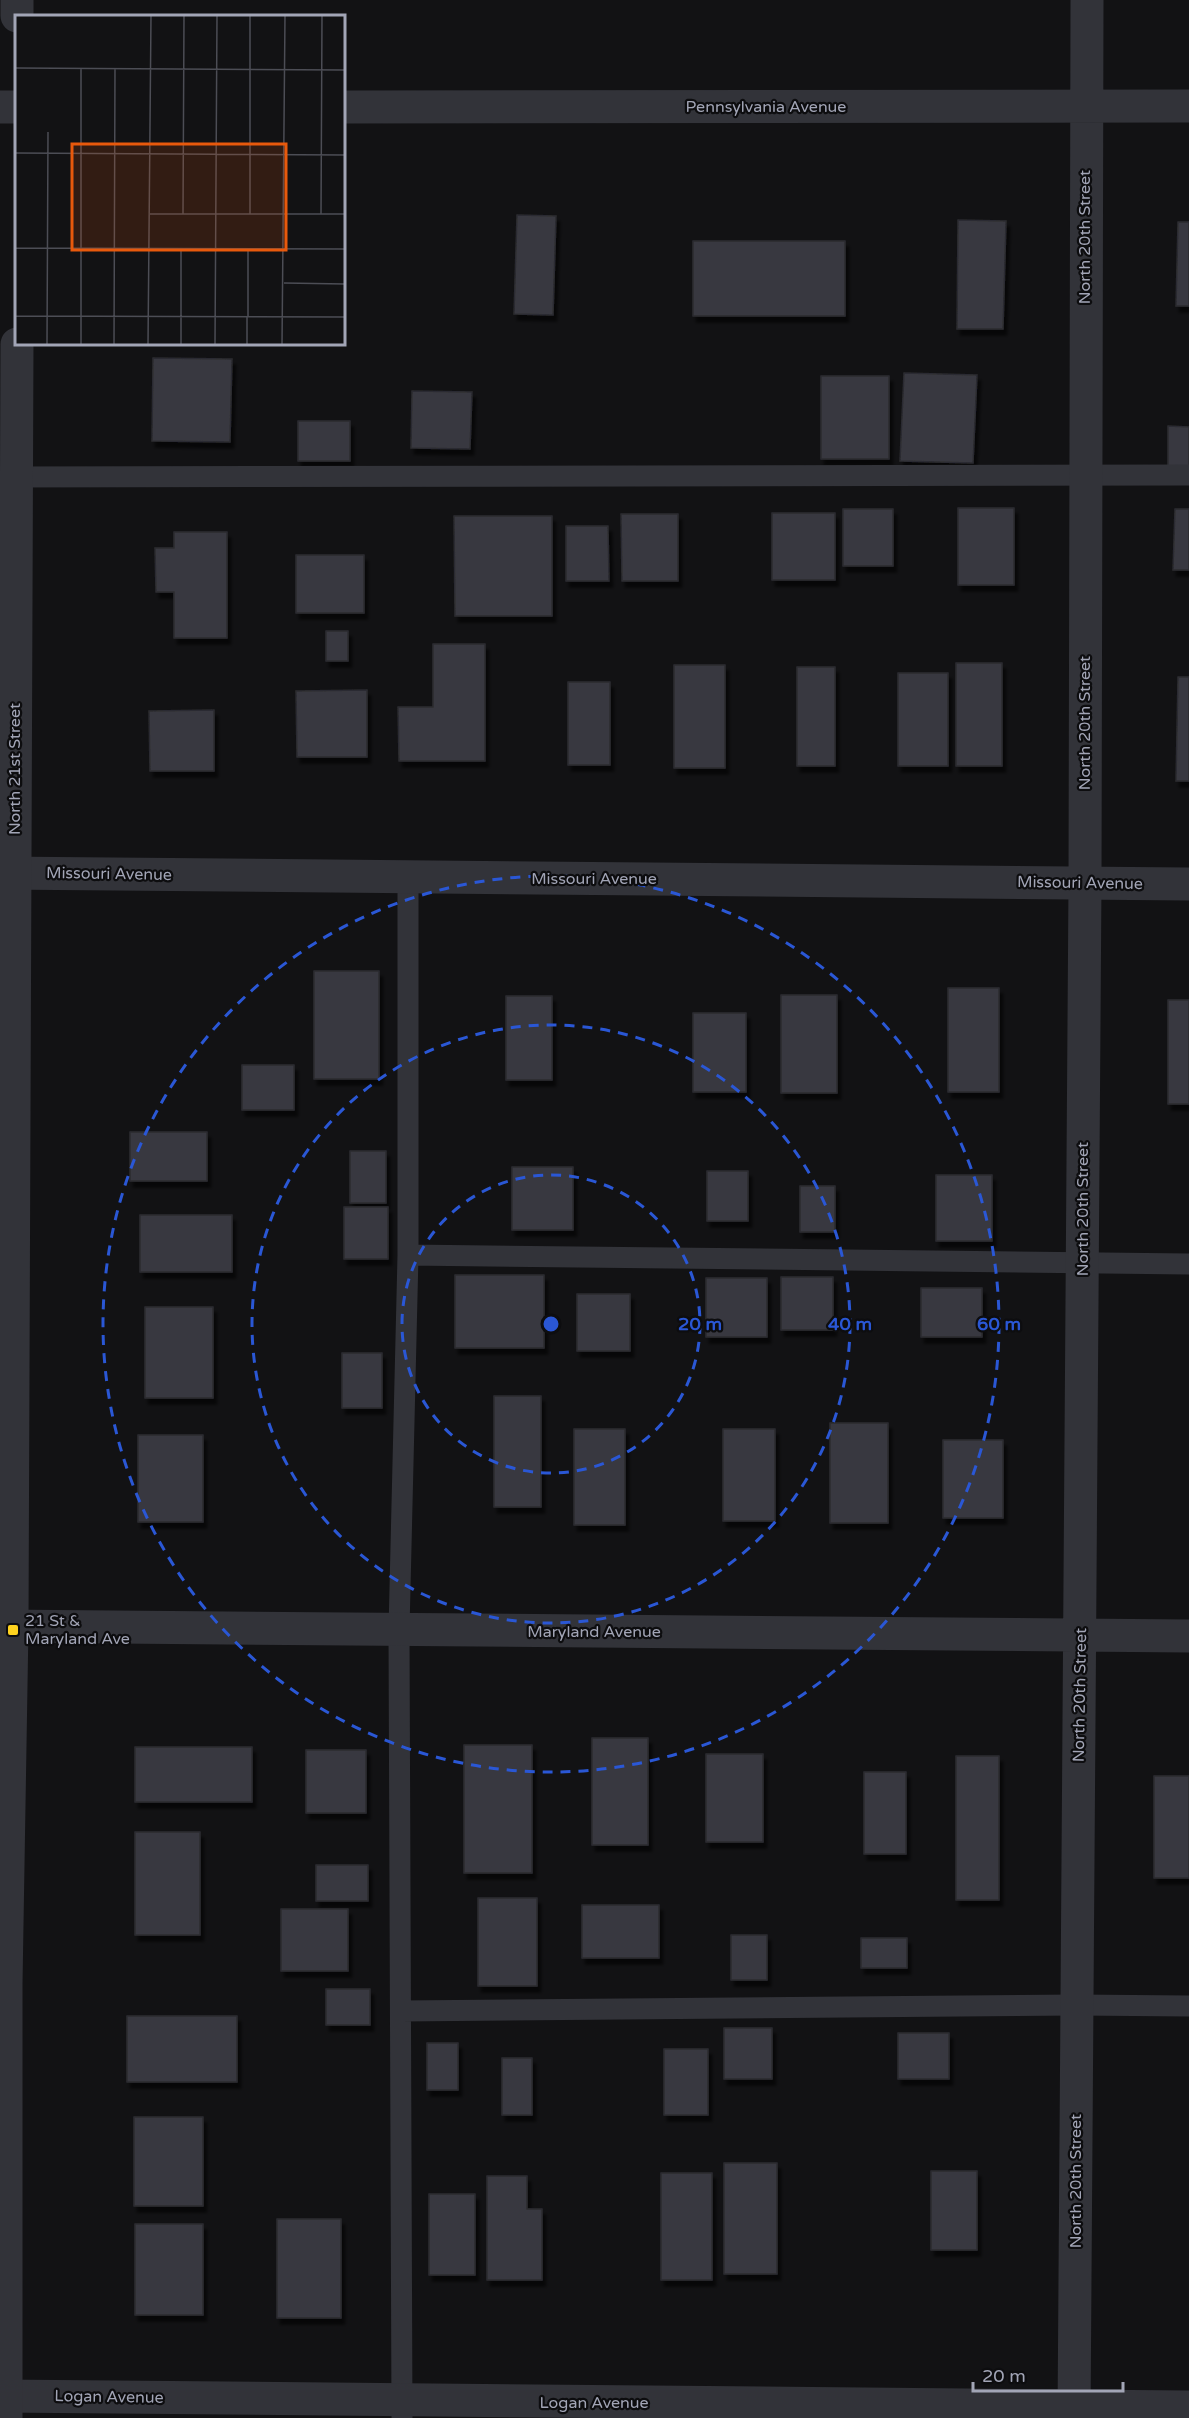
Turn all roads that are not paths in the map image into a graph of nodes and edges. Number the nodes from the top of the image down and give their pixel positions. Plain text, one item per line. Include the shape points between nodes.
1 (1087, 0) edge
2 (1189, 106) edge
3 (345, 107) edge
4 (1085, 107) junction
5 (17, 345) edge
6 (1085, 474) junction
7 (1189, 475) edge
8 (8, 477) edge
9 (7, 873) edge
10 (408, 878) junction
11 (1085, 883) junction
12 (1189, 884) edge
13 (7, 1227) edge
14 (408, 1255) junction
15 (1082, 1264) junction
16 (1189, 1264) edge
17 (6, 1626) edge
18 (399, 1630) junction
19 (1080, 1636) junction
20 (1189, 1636) edge
21 (3, 1984) edge
22 (1077, 2005) junction
23 (1189, 2006) edge
24 (401, 2012) junction
25 (4, 2403) edge
26 (1189, 2407) edge
27 (402, 2410) edge
28 (1074, 2412) edge

1 - 4 street, North 20th Street
2 - 4 street, Pennsylvania Avenue
3 - 4 street, Pennsylvania Avenue
4 - 6 street, North 20th Street
5 - 8 street, North 21st Street
6 - 7 lane
6 - 8 lane
6 - 11 street, North 20th Street
8 - 9 street, North 21st Street
9 - 10 street, Missouri Avenue
9 - 13 street, North 21st Street
10 - 11 street, Missouri Avenue
10 - 14 lane
11 - 12 street, Missouri Avenue
11 - 15 street, North 20th Street
13 - 17 street, North 21st Street
14 - 15 lane
14 - 18 lane
15 - 16 lane
15 - 19 street, North 20th Street
17 - 18 street, Maryland Avenue
17 - 21 street, North 21st Street
18 - 19 street, Maryland Avenue
18 - 24 lane
19 - 20 street, Maryland Avenue
19 - 22 street, North 20th Street
21 - 25 street, North 21st Street
22 - 23 lane
22 - 24 lane
22 - 28 street, North 20th Street
24 - 27 lane
25 - 27 street, Logan Avenue
26 - 28 street, Logan Avenue
27 - 28 street, Logan Avenue

